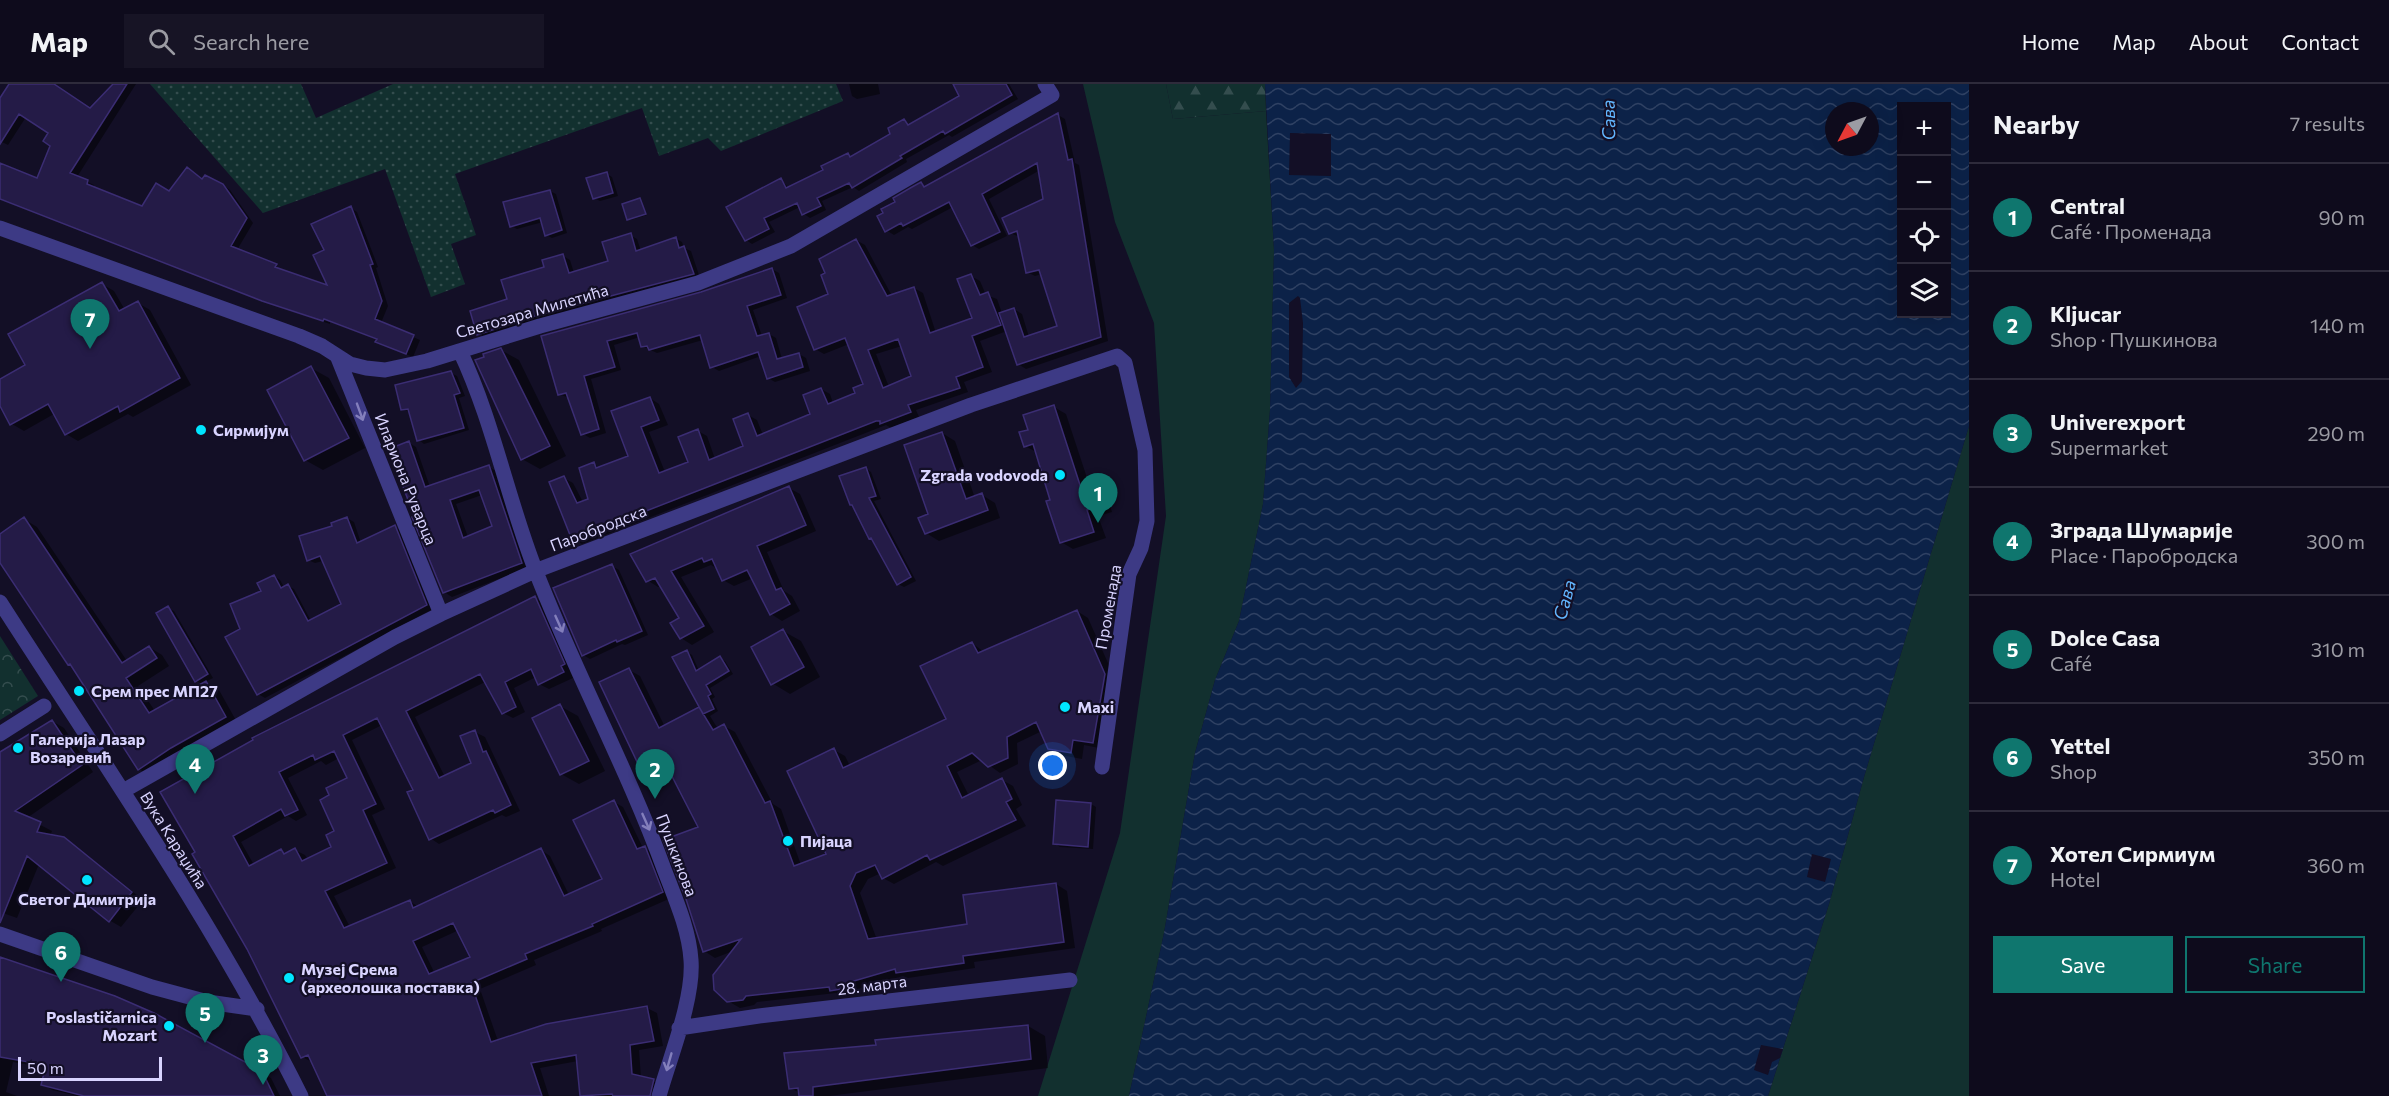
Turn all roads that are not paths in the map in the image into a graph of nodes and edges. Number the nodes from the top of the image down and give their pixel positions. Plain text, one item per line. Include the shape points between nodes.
1 (1049, 90) edge
2 (0, 228) edge
3 (460, 351) junction
4 (1113, 357) joint
5 (338, 358) junction
6 (535, 571) junction
7 (0, 602) edge
8 (441, 614) junction
9 (44, 706) dead end
10 (0, 734) edge
11 (1102, 767) dead end
12 (123, 792) junction
13 (0, 934) edge
14 (1070, 980) dead end
15 (257, 1009) junction
16 (679, 1028) junction
17 (301, 1096) edge
18 (659, 1096) edge

1 - 3 street, Светозара Милетића via 790,246 698,283
2 - 5 street, Светозара Милетића via 299,336
3 - 5 street, Светозара Милетића via 385,370
3 - 6 street, Пушкинова via 489,423 510,501
4 - 6 street, Паробродска via 971,405
4 - 11 street, Променада via 1125,363 1145,450 1147,521 1141,548 1129,574
5 -> 8 street, Илариона Руварца
6 - 8 street, Паробродска
6 -> 16 street, Пушкинова via 652,837 686,928 692,961
7 - 12 street, Вука Караџића
8 - 12 street, Паробродска
9 - 10 street
12 - 15 street, Вука Караџића
13 - 15 street via 208,1002
14 - 16 street, 28. марта
15 - 17 street, Вука Караџића
16 -> 18 street, Пушкинова

